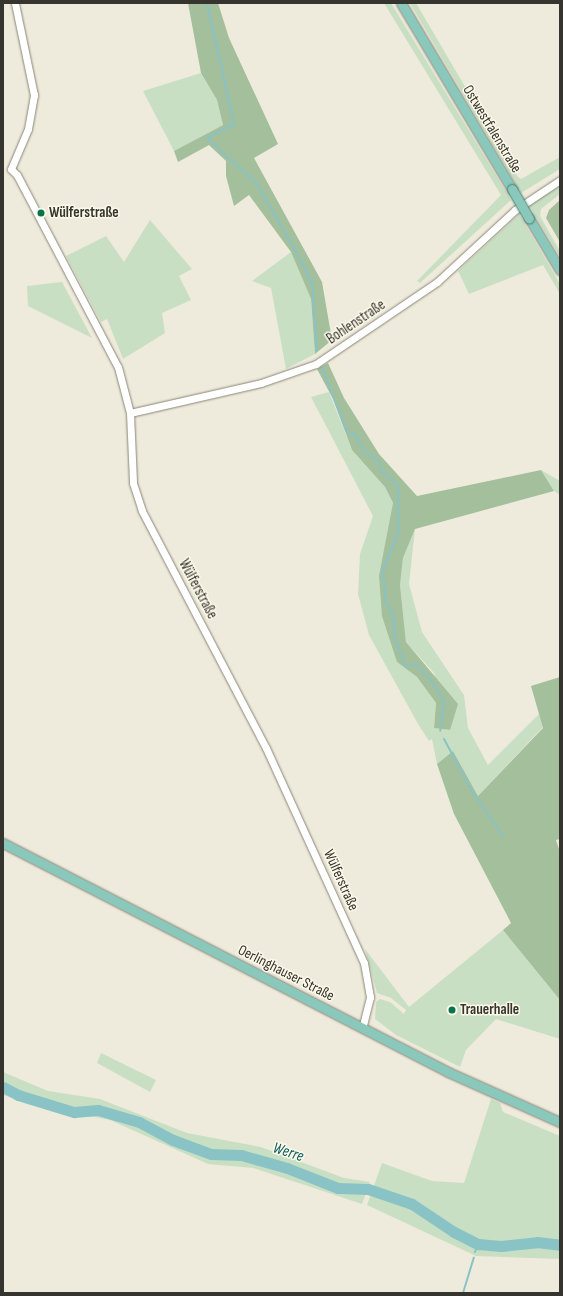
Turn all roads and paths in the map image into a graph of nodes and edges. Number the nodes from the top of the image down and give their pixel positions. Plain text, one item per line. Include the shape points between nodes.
1 (15, 3) edge
2 (401, 3) edge
3 (7, 169) edge
4 (560, 180) edge
5 (560, 270) edge
6 (130, 413) junction
7 (3, 843) edge
8 (362, 1028) junction
9 (560, 1122) edge

1 - 3 street via 34,95 28,129
2 - 5 main road, Ostwestfalenstraße, bridge
3 - 6 street, Wülferstraße via 17,175 118,368
4 - 6 street, Bohlenstraße via 515,210 437,282 316,364 261,383
6 - 8 street, Wülferstraße via 133,483 142,512 266,748 364,963 370,997
7 - 8 main road, Oerlinghauser Straße
8 - 9 main road, Oerlinghauser Straße via 505,1099

